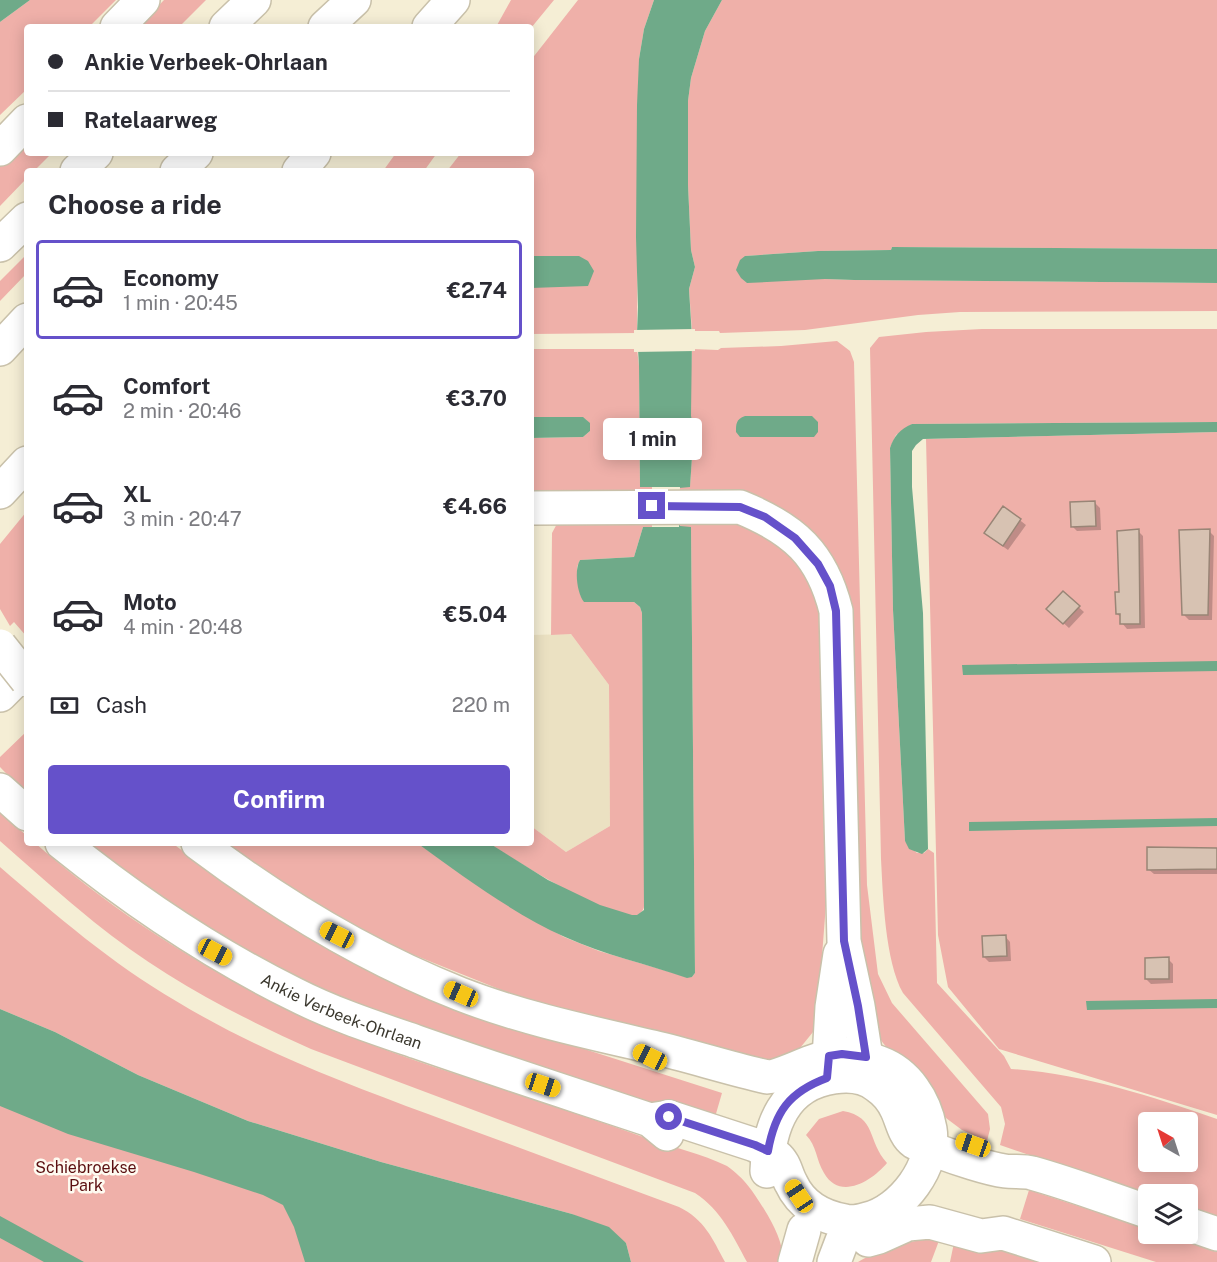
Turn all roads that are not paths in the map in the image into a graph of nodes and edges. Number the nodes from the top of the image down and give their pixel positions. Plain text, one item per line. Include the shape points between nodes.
1 (143, 0) edge
2 (254, 0) edge
3 (354, 0) edge
4 (453, 0) edge
5 (120, 24) edge
6 (229, 24) edge
7 (328, 24) edge
8 (432, 24) edge
9 (24, 123) edge
10 (0, 148) edge
11 (93, 156) edge
12 (193, 156) edge
13 (311, 156) edge
14 (80, 168) edge
15 (180, 168) edge
16 (301, 168) edge
17 (24, 222) edge
18 (0, 245) edge
19 (24, 323) edge
20 (0, 349) edge
21 (24, 467) edge
22 (0, 492) edge
23 (534, 508) edge
24 (0, 646) edge
25 (24, 671) edge
26 (24, 676) edge
27 (0, 695) edge
28 (0, 790) edge
29 (24, 811) edge
30 (67, 846) edge
31 (202, 846) edge
32 (844, 941) junction
33 (866, 1057) junction
34 (828, 1067) junction
35 (785, 1088) junction
36 (929, 1138) junction
37 (767, 1162) junction
38 (912, 1208) junction
39 (1138, 1208) edge
40 (1198, 1227) edge
41 (804, 1230) junction
42 (1217, 1234) edge
43 (842, 1242) edge
44 (795, 1262) edge
45 (1094, 1262) edge

1 - 5 main road
2 - 6 main road
3 - 7 main road
4 - 8 main road
9 - 10 main road
11 - 14 main road
12 - 15 main road
13 - 16 main road
17 - 18 main road
19 - 20 main road
21 - 22 main road
23 - 32 main road via 740,507 765,517 795,538 818,564 830,586 836,611
24 - 26 main road, bridge
25 - 27 main road
28 - 29 main road
30 - 37 main road, Ankie Verbeek-Ohrlaan via 215,952 296,995 413,1041 650,1120 665,1133 754,1165
31 - 35 main road via 316,924 461,994 520,1014 608,1036 692,1077 749,1094
32 - 33 main road
32 - 34 main road via 832,1007
33 - 34 main road via 842,1054
33 - 36 main road via 899,1073 914,1089 924,1108
34 - 35 main road via 798,1092
34 - 36 main road via 844,1076 876,1084 889,1096 914,1142
35 - 37 main road
36 - 38 main road
36 - 39 main road via 1008,1157 1029,1172
37 - 41 main road via 776,1202
37 - 43 main road via 782,1163 791,1184 809,1206 830,1217
38 - 43 main road via 908,1224 861,1242
38 - 45 main road via 942,1224 981,1236 1003,1233
40 - 42 main road
41 - 43 main road
41 - 44 main road

